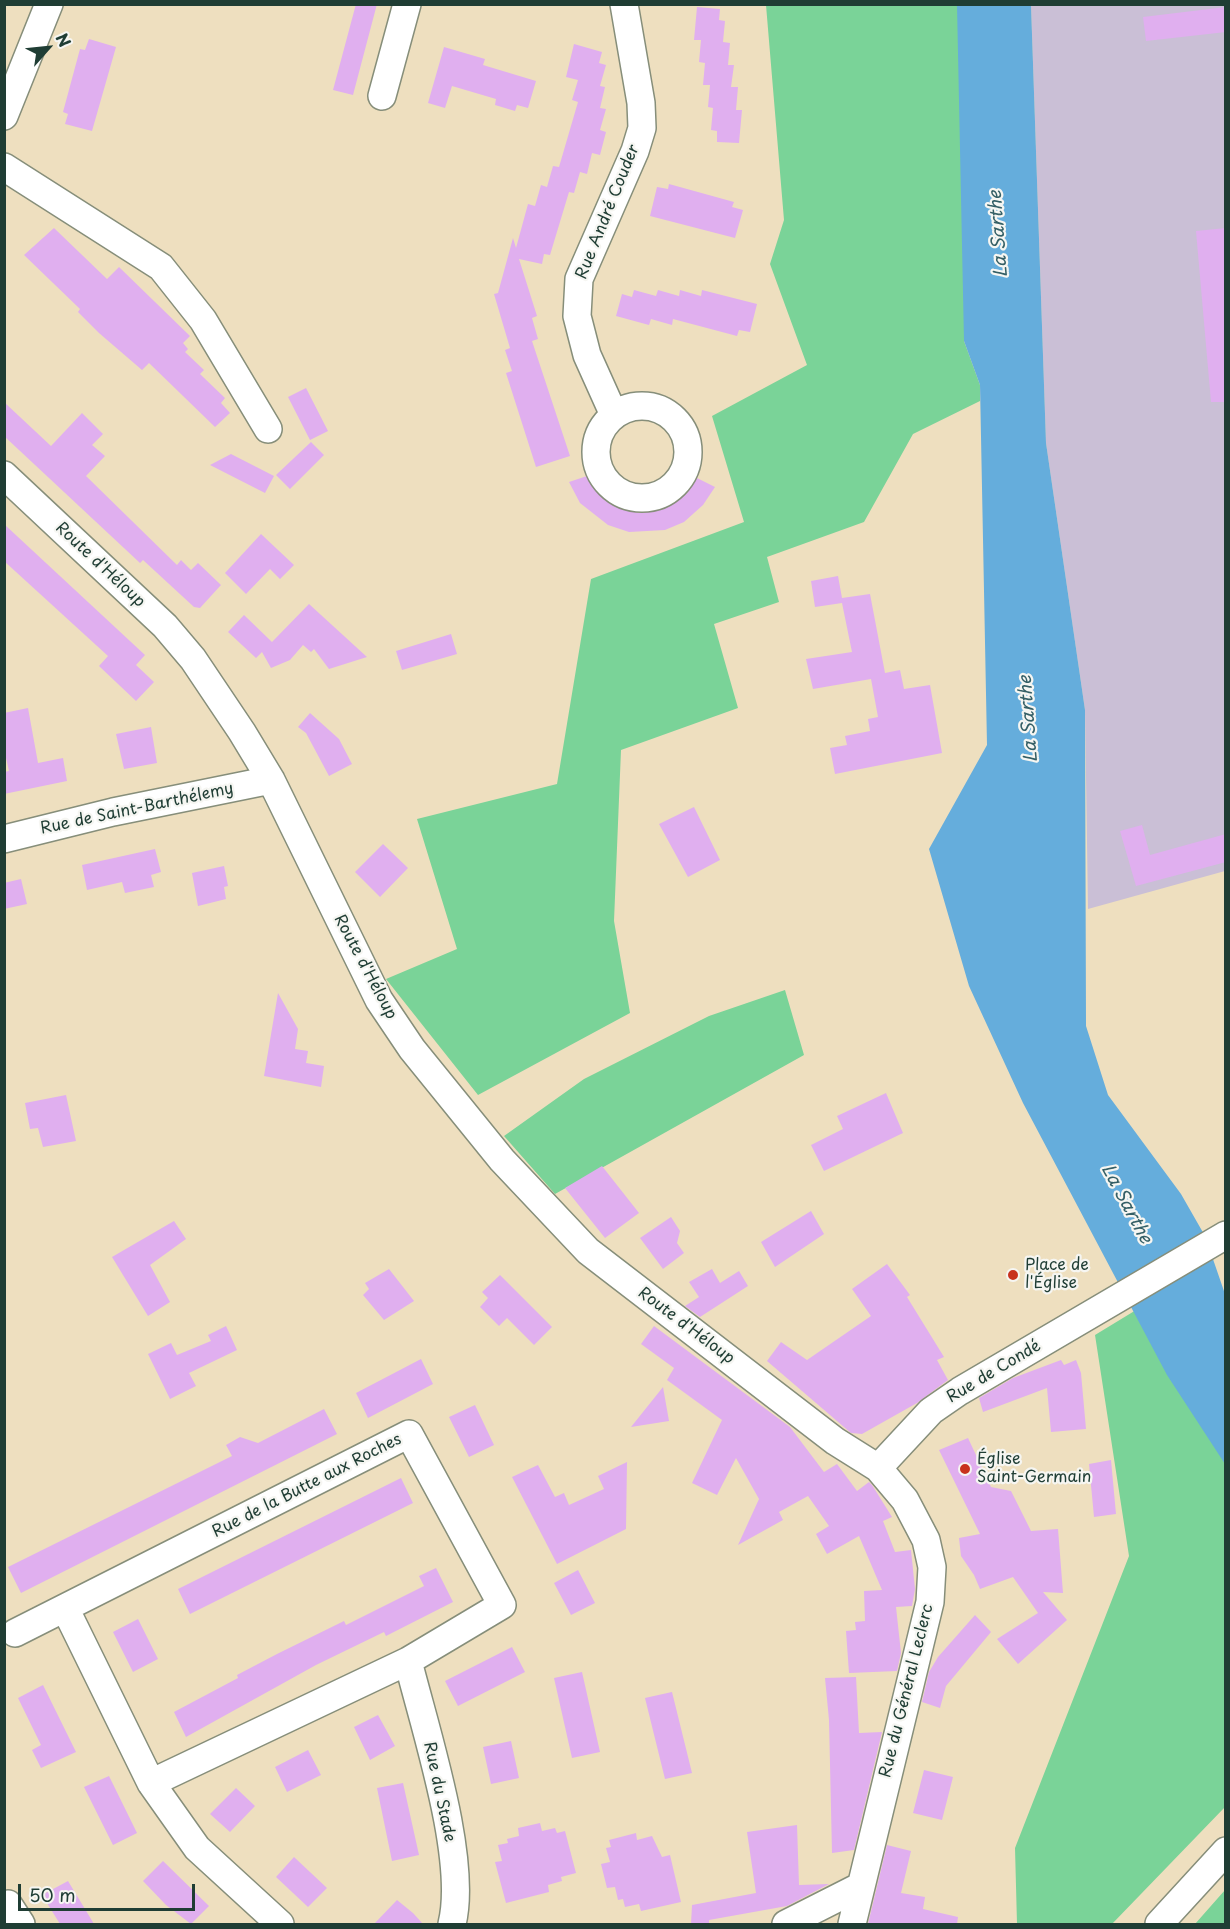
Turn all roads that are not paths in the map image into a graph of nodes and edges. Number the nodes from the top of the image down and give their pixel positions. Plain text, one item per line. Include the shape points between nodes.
1 (49, 4) edge
2 (407, 4) edge
3 (624, 4) edge
4 (381, 96) dead end
5 (4, 116) edge
6 (4, 167) edge
7 (614, 415) dead end
8 (268, 429) dead end
9 (4, 475) edge
10 (271, 780) junction
11 (4, 839) edge
12 (1223, 1235) edge
13 (878, 1468) junction
14 (65, 1608) junction
15 (15, 1633) dead end
16 (408, 1661) junction
17 (151, 1783) junction
18 (1226, 1851) edge
19 (861, 1886) junction
20 (280, 1924) edge
21 (452, 1924) edge
22 (786, 1924) edge
23 (852, 1924) edge
24 (1159, 1924) edge

1 - 5 street
2 - 4 street
3 - 7 street, Rue André Couder via 642,128 579,279 577,316 587,355
6 - 8 street via 162,267 202,320
9 - 10 street, Route d'Héloup via 165,626 193,659
10 - 11 street, Rue de Saint-Barthélemy
10 - 13 street, Route d'Héloup via 379,999 412,1049 502,1160 588,1251 836,1441
12 - 13 street, Rue de Condé via 931,1411
13 - 19 street, Rue du Général Leclerc via 905,1500 926,1540 932,1568 930,1602
14 - 15 street, Rue de la Butte aux Roches
14 - 16 street, Rue de la Butte aux Roches via 409,1434 502,1605
14 - 17 street
16 - 17 street, Rue de la Butte aux Roches
16 - 21 street, Rue du Stade via 448,1824 456,1882
17 - 20 street via 197,1848
18 - 24 street
19 - 22 street
19 - 23 street, Rue du Général Leclerc

